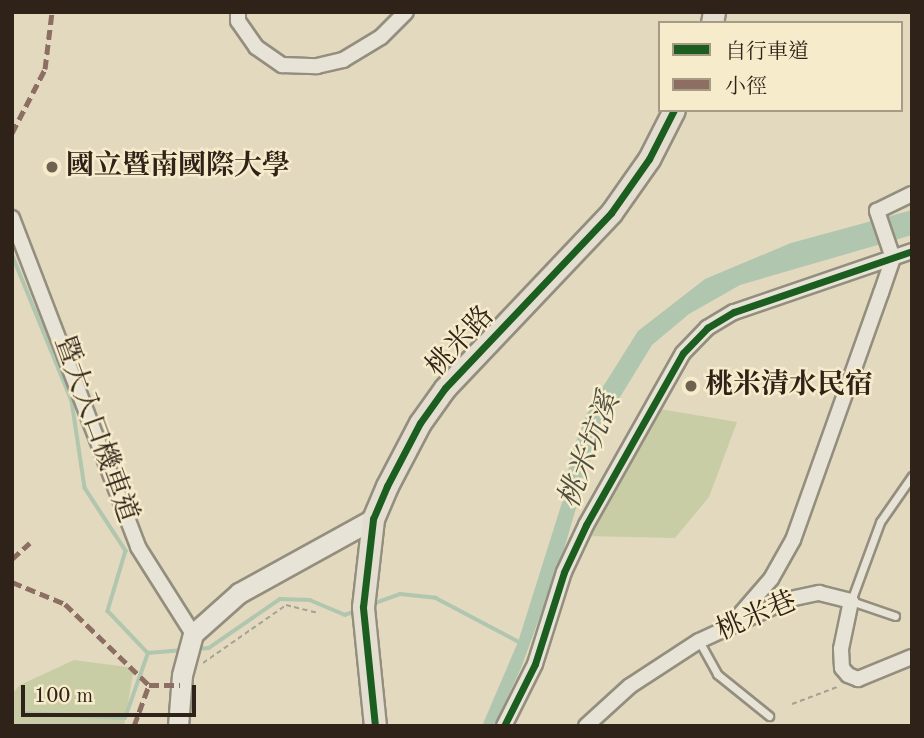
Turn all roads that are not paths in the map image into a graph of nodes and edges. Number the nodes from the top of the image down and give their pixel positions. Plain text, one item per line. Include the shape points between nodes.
1 (238, 12) edge
2 (406, 12) edge
3 (673, 112) edge
4 (912, 194) edge
5 (12, 218) edge
6 (912, 251) edge
7 (891, 254) junction
8 (912, 476) edge
9 (373, 519) junction
10 (851, 601) junction
11 (895, 616) dead end
12 (731, 625) junction
13 (193, 634) junction
14 (699, 641) junction
15 (912, 657) edge
16 (769, 716) dead end
17 (590, 725) edge
18 (177, 726) edge
19 (375, 726) edge
20 (504, 726) edge

1 - 2 street via 238,21 256,47 282,65 317,66 344,60 381,37
3 - 9 main road, 桃米路 via 649,159 611,213 445,388 402,455
4 - 7 street via 877,211
5 - 13 street, 暨大入口機車道 via 138,547
6 - 7 street
7 - 12 street via 793,540 771,579
7 - 20 street via 734,312 707,328 683,353 586,525 564,572 535,663
8 - 10 lane via 880,522
9 - 13 street via 239,593
9 - 19 main road, 桃米路 via 363,607
10 - 11 lane
10 - 12 street, 桃米巷 via 819,593 790,599
10 - 15 street, 桃米巷 via 842,626 842,668 858,680
12 - 14 street, 桃米巷
13 - 18 street via 182,675
14 - 16 lane via 717,674
14 - 17 street, 桃米巷 via 631,686

